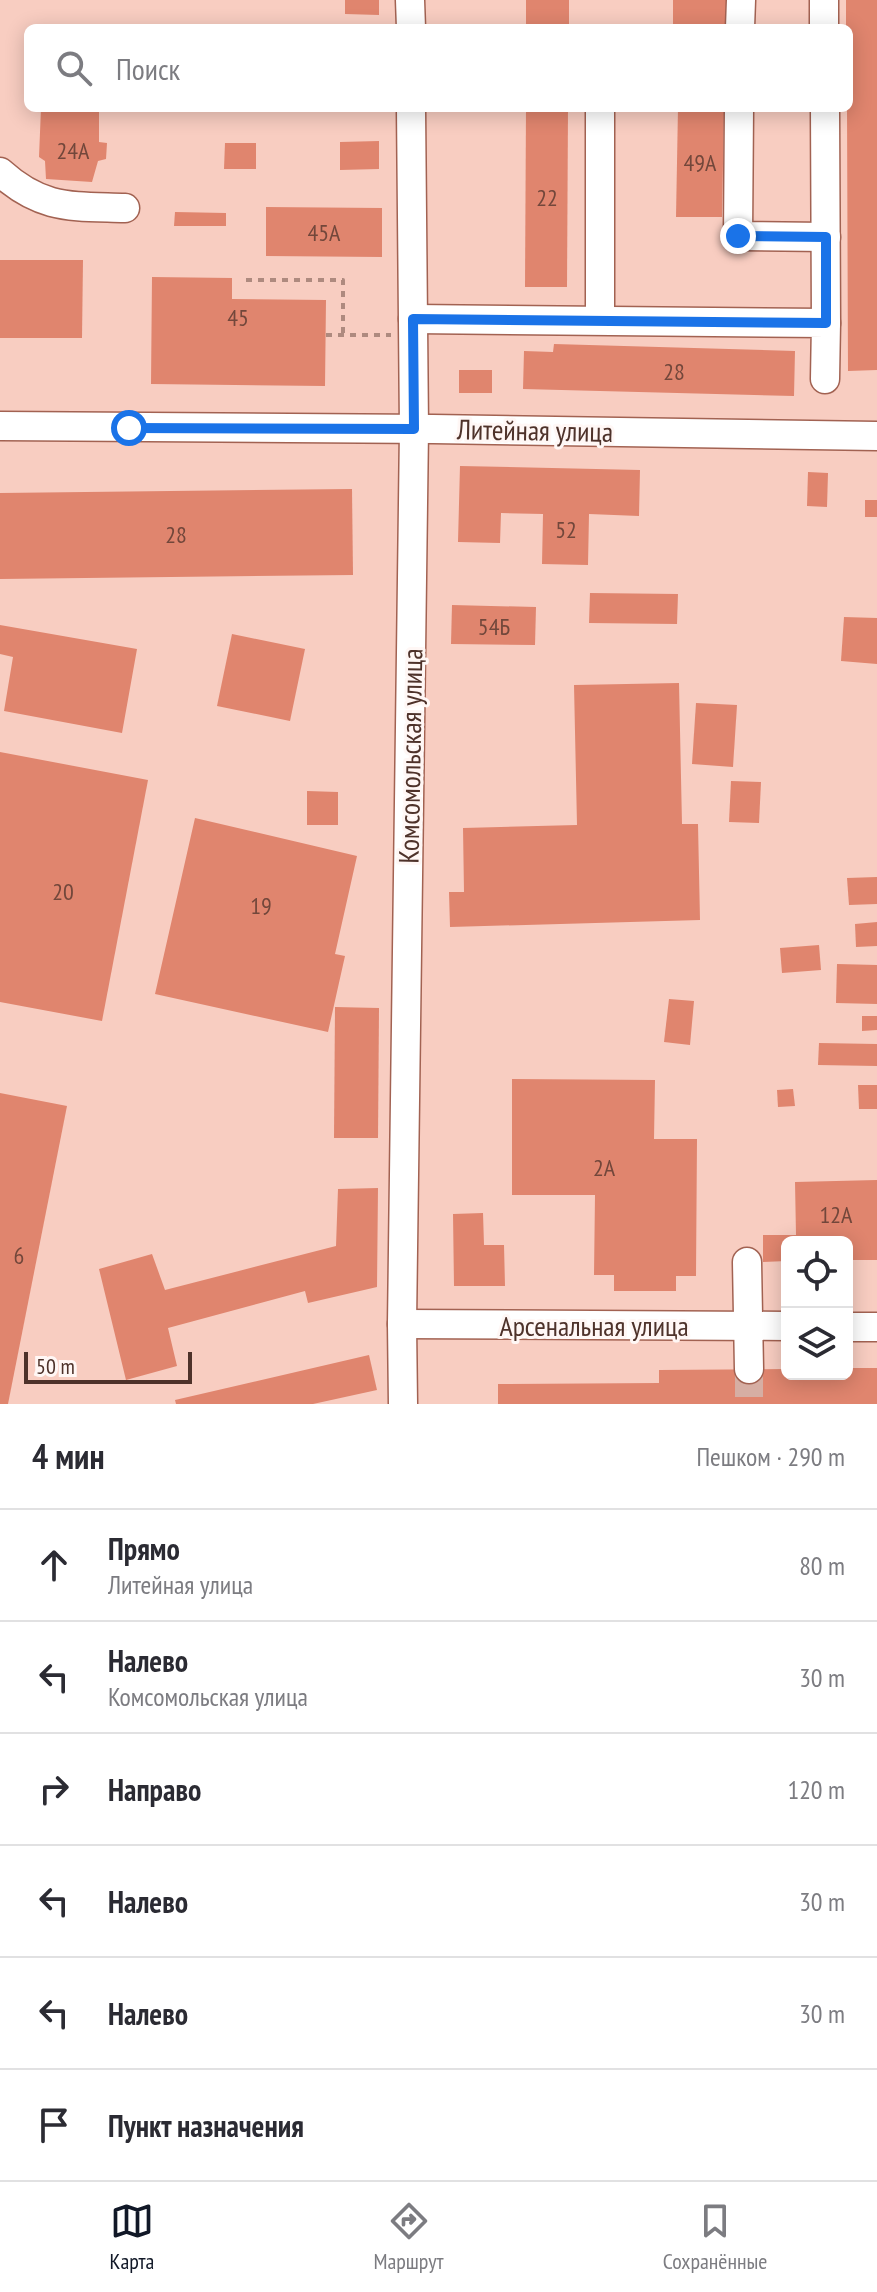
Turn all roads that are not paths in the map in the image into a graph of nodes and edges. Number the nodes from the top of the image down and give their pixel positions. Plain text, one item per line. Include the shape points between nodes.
1 (410, 0) edge
2 (741, 0) edge
3 (824, 0) edge
4 (411, 24) edge
5 (740, 24) edge
6 (824, 24) edge
7 (411, 112) edge
8 (600, 112) edge
9 (739, 112) edge
10 (825, 112) edge
11 (0, 172) edge
12 (125, 208) dead end
13 (826, 237) junction
14 (600, 320) junction
15 (826, 323) junction
16 (406, 327) junction
17 (825, 379) dead end
18 (0, 426) edge
19 (414, 429) junction
20 (877, 436) edge
21 (747, 1262) dead end
22 (402, 1324) junction
23 (748, 1326) junction
24 (781, 1326) edge
25 (853, 1327) edge
26 (877, 1327) edge
27 (749, 1369) tunnel mouth
28 (403, 1404) edge

1 - 4 street
2 - 5 street
3 - 6 street
7 - 16 street, Комсомольская улица
8 - 14 street
9 - 13 street via 738,236
10 - 13 street
11 - 12 street via 33,197 68,206
13 - 15 street
14 - 15 street
14 - 16 street
15 - 17 street
16 - 19 street, Комсомольская улица
18 - 19 street, Литейная улица
19 - 20 street, Литейная улица
19 - 22 street, Комсомольская улица
21 - 23 street
22 - 23 street, Арсенальная улица
22 - 28 street, Комсомольская улица
23 - 24 street, Арсенальная улица
23 - 27 street
25 - 26 street

